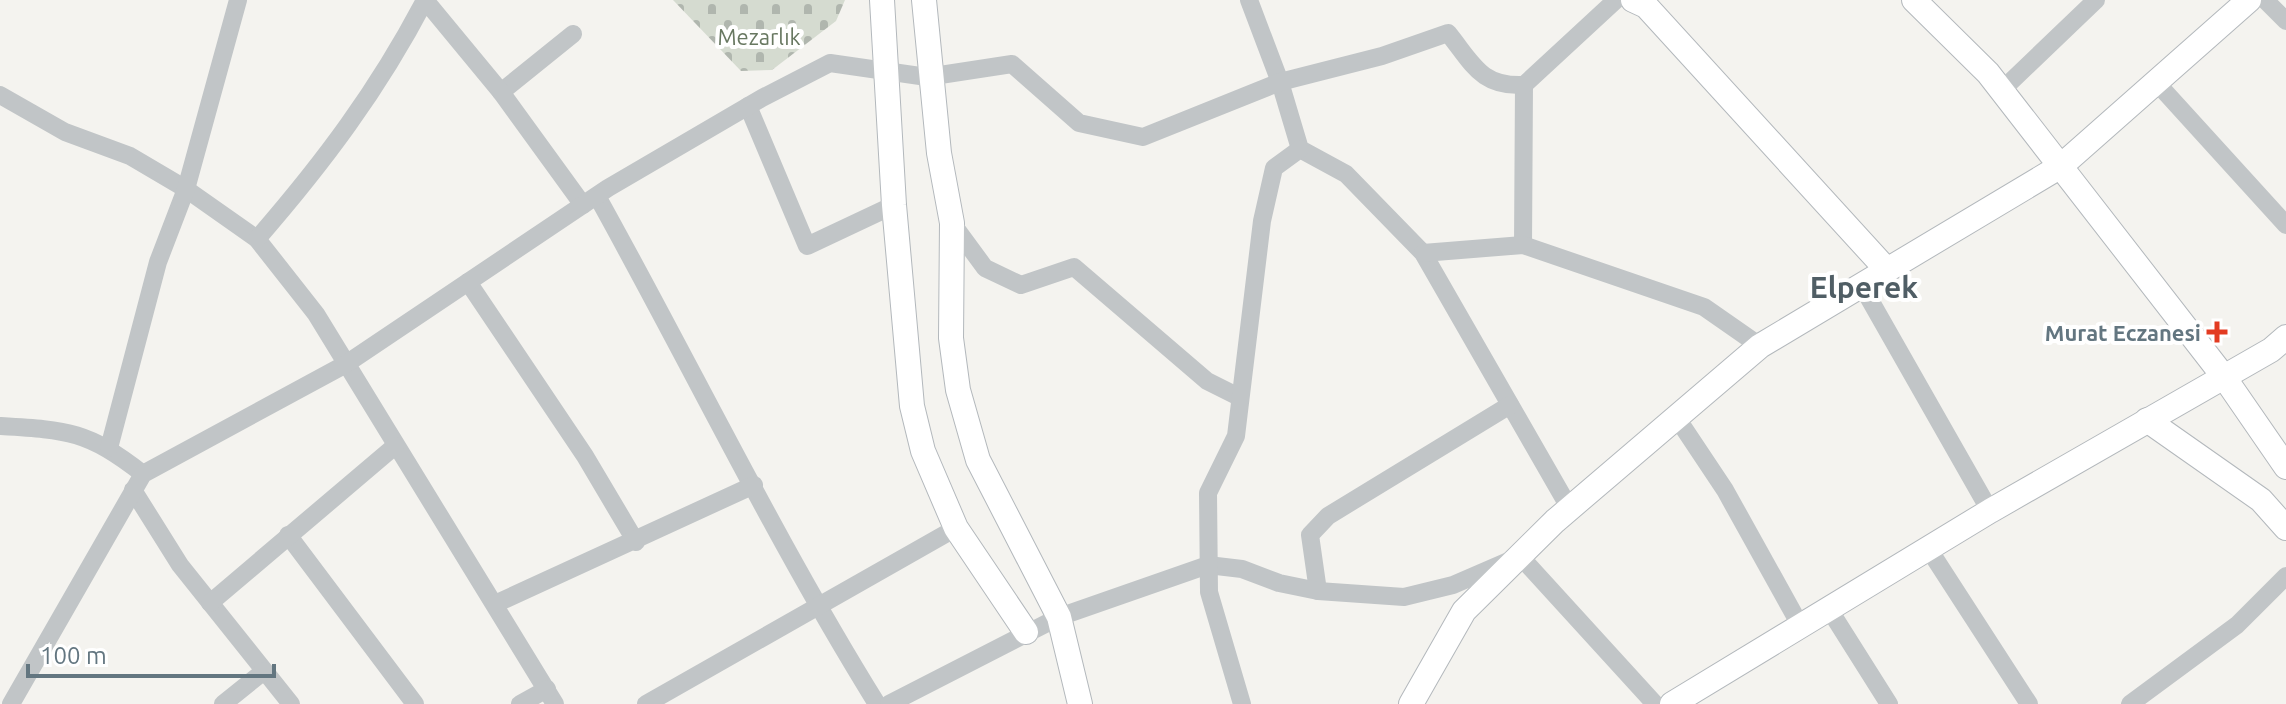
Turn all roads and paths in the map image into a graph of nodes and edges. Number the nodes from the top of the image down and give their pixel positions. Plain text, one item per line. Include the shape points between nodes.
1 (238, 0) edge
2 (882, 0) edge
3 (924, 0) edge
4 (1249, 0) edge
5 (1616, 0) edge
6 (1914, 0) edge
7 (2096, 0) edge
8 (2249, 0) edge
9 (2265, 0) edge
10 (1645, 2) edge
11 (2286, 21) edge
12 (573, 34) dead end
13 (888, 74) junction
14 (931, 76) junction
15 (1280, 82) junction
16 (2156, 82) junction
17 (1524, 85) junction
18 (2002, 90) junction
19 (501, 92) junction
20 (0, 95) edge
21 (748, 106) junction
22 (1300, 149) junction
23 (2061, 166) junction
24 (186, 189) junction
25 (590, 201) junction
26 (894, 205) junction
27 (952, 223) junction
28 (2286, 225) edge
29 (257, 239) junction
30 (1523, 245) junction
31 (1423, 253) junction
32 (1887, 270) junction
33 (468, 282) junction
34 (1862, 286) junction
35 (2286, 337) edge
36 (1760, 346) junction
37 (346, 364) junction
38 (2224, 377) junction
39 (1239, 397) junction
40 (1510, 405) junction
41 (1677, 418) junction
42 (2147, 420) junction
43 (0, 426) edge
44 (395, 446) junction
45 (109, 448) junction
46 (2286, 467) edge
47 (138, 482) junction
48 (754, 485) junction
49 (1570, 509) junction
50 (1990, 511) junction
51 (956, 528) junction
52 (2286, 528) edge
53 (288, 535) junction
54 (636, 542) junction
55 (1928, 548) junction
56 (1520, 556) junction
57 (1208, 565) junction
58 (2286, 576) edge
59 (1318, 591) junction
60 (210, 603) junction
61 (495, 604) junction
62 (816, 606) junction
63 (1829, 609) junction
64 (1059, 617) junction
65 (1800, 625) junction
66 (1026, 632) junction
67 (264, 671) junction
68 (551, 696) edge
69 (1682, 701) edge
70 (11, 704) edge
71 (223, 704) edge
72 (291, 704) edge
73 (415, 704) edge
74 (520, 704) edge
75 (646, 704) edge
76 (877, 704) edge
77 (889, 704) edge
78 (1080, 704) edge
79 (1242, 704) edge
80 (1411, 704) edge
81 (1655, 704) edge
82 (1889, 704) edge
83 (2029, 704) edge
84 (2130, 704) edge

1 - 24 street
2 - 13 street
3 - 14 street
4 - 15 street
5 - 17 street
6 - 18 street
7 - 18 street
8 - 16 street
9 - 11 street
10 - 32 street
12 - 19 street
13 - 14 street
13 - 21 street via 830,63
13 - 26 street
14 - 15 street via 1012,64 1079,123 1143,137
14 - 27 street
15 - 17 street via 1448,33 1480,72 1500,86
15 - 22 street
16 - 23 street
16 - 28 street
17 - 30 street
18 - 23 street
19 - 25 street
19 - 29 street via 425,0 393,62 322,164
20 - 24 street via 65,132 130,156
21 - 25 street
21 - 26 street via 807,246
22 - 31 street via 1346,174
22 - 39 street via 1274,168
23 - 32 street
23 - 38 street
24 - 29 street
24 - 45 street via 158,262
25 - 33 street
25 - 48 street via 686,355
26 - 51 street via 912,406 923,451
27 - 39 street via 985,268 1021,285 1074,267 1207,381
27 - 64 street via 951,338 958,390 978,460
29 - 37 street via 316,314
30 - 31 street
30 - 36 street via 1704,307
31 - 40 street
32 - 34 street
33 - 37 street
33 - 54 street
34 - 36 street
34 - 50 street
35 - 38 street
36 - 41 street
37 - 44 street
37 - 47 street
38 - 42 street
38 - 46 street
39 - 57 street via 1236,436 1208,493
40 - 49 street
40 - 59 street via 1328,516 1310,535
41 - 49 street
41 - 65 street via 1725,490
42 - 50 street
42 - 52 street via 2261,500
43 - 45 street via 65,430
44 - 53 street
44 - 61 street
45 - 47 street
47 - 60 street via 152,524
47 - 70 street
48 - 54 street
48 - 62 street
49 - 56 street
50 - 55 street
51 - 62 street
51 - 66 street
53 - 60 street
53 - 73 street
54 - 61 street
55 - 63 street
55 - 83 street
56 - 59 street via 1453,585 1404,597
56 - 80 street via 1464,611
56 - 81 street
57 - 59 street
57 - 64 street
57 - 79 street via 1209,592
58 - 84 street via 2237,625
60 - 67 street
61 - 68 street
62 - 75 street
62 - 76 street
63 - 65 street
63 - 82 street
64 - 66 street
64 - 78 street
65 - 69 street
66 - 77 street
67 - 71 street
67 - 72 street
68 - 74 street

